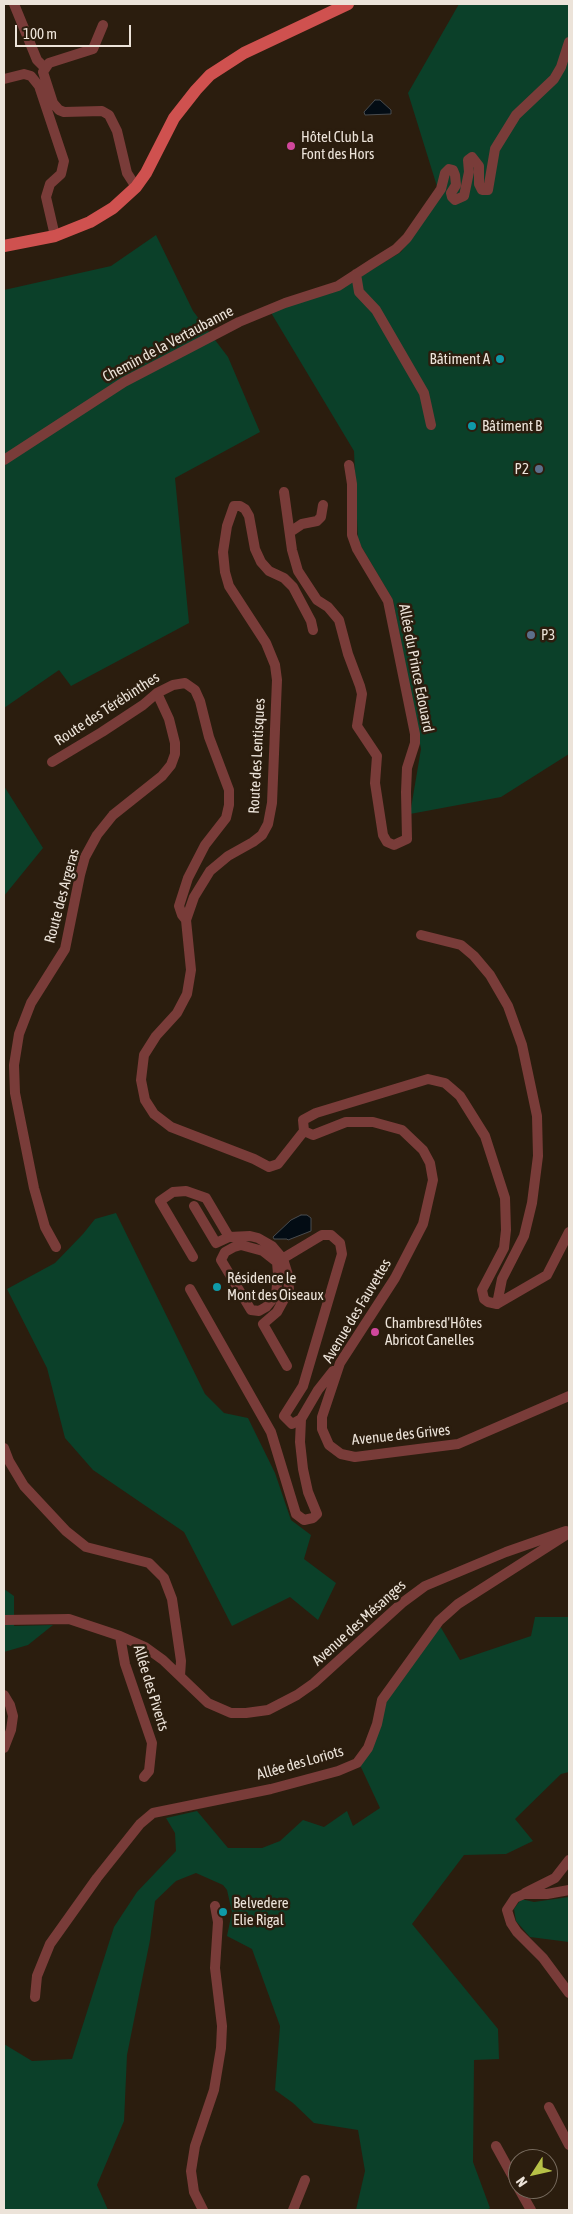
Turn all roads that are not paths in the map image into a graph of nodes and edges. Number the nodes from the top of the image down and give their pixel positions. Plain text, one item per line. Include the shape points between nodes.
1 (14, 4) edge
2 (348, 4) edge
3 (104, 26) dead end
4 (569, 42) edge
5 (44, 68) junction
6 (4, 79) edge
7 (136, 187) junction
8 (55, 236) junction
9 (4, 246) edge
10 (356, 274) junction
11 (431, 425) dead end
12 (4, 460) edge
13 (349, 465) dead end
14 (284, 492) dead end
15 (323, 505) dead end
16 (290, 532) junction
17 (317, 600) junction
18 (303, 604) junction
19 (313, 630) dead end
20 (157, 693) junction
21 (52, 762) dead end
22 (186, 920) junction
23 (421, 935) dead end
24 (304, 1132) junction
25 (194, 1206) dead end
26 (569, 1232) edge
27 (229, 1237) junction
28 (56, 1247) dead end
29 (193, 1257) dead end
30 (280, 1261) junction
31 (190, 1289) dead end
32 (497, 1304) junction
33 (340, 1363) junction
34 (287, 1366) dead end
35 (334, 1380) joint
36 (569, 1396) edge
37 (301, 1419) junction
38 (4, 1448) edge
39 (569, 1531) edge
40 (4, 1620) edge
41 (120, 1636) junction
42 (180, 1676) junction
43 (4, 1695) edge
44 (4, 1748) edge
45 (144, 1777) dead end
46 (569, 1860) edge
47 (569, 1890) edge
48 (524, 1894) junction
49 (214, 1906) dead end
50 (569, 1993) edge
51 (34, 1996) dead end
52 (550, 2107) dead end
53 (569, 2144) edge
54 (496, 2146) dead end
55 (508, 2168) edge
56 (305, 2180) dead end
57 (525, 2199) edge
58 (202, 2210) edge
59 (293, 2210) edge
60 (531, 2210) edge

1 - 5 street
2 - 7 main road via 244,53 210,76 174,118
3 - 5 street via 93,48 49,63
4 - 10 street, Chemin de la Vertaubanne via 554,80 516,114 495,149 488,190 482,190 479,184 479,166 472,157 468,160 464,196 455,200 451,193 456,185 455,175 449,169 441,189 407,238 396,249
5 - 7 street via 53,103 59,110 109,115 127,173
6 - 8 street via 24,74 31,76 40,86 64,161 46,197
7 - 8 main road via 102,215
8 - 9 main road
10 - 11 street via 359,292 376,310 424,393
10 - 12 street, Chemin de la Vertaubanne via 338,286 239,322 124,382
13 - 17 street, Allée du Prince Edouard via 352,534 357,549 388,601 415,734 406,792 407,839 394,845 383,835 375,783 377,756 357,726 362,694 360,686 339,620
14 - 16 street
15 - 16 street via 317,521 302,524
16 - 17 street via 298,571
17 - 18 street
18 - 19 street
18 - 22 street, Route des Lentisques via 294,587 268,571 255,549 249,516 240,506 234,506 225,535 225,572 229,586 266,643 276,672 272,803 262,835 210,871 194,897
20 - 21 street, Route des Térébinthes
20 - 22 street, Route des Térébinthes via 185,683 195,690 229,790 226,818 188,878 179,906
20 - 28 street, Route des Argeras via 175,743 171,765 113,815 97,835 85,857 65,949 32,1003 19,1034 14,1066 15,1093 34,1188 45,1227
22 - 24 street, Route des Lentisques via 191,970 187,994 178,1012 144,1055 141,1080 145,1100 154,1114 171,1127 269,1167 278,1164
23 - 32 street via 461,945 490,975 508,1006 522,1046 537,1116 538,1156 532,1203 524,1236 502,1279
24 - 32 street via 302,1120 316,1113 428,1079 445,1083 460,1096 485,1136 505,1198 504,1248 482,1290 484,1299
24 - 33 street, Avenue des Fauvettes via 313,1135 346,1122 373,1122 402,1130 423,1150 430,1163 433,1180 423,1224 395,1278
25 - 27 street via 216,1243
26 - 32 street via 547,1274
27 - 29 street via 206,1198 186,1191 173,1192 160,1201
27 - 30 street via 258,1238 272,1246
30 - 30 street via 263,1251 241,1245 225,1252 221,1260 251,1310 259,1311 276,1295
30 - 34 street via 288,1275 289,1290 277,1312 263,1324
30 - 37 street via 322,1235 331,1235 340,1243 342,1254 303,1386 284,1416 292,1424
31 - 37 street via 271,1432 296,1514 304,1520 317,1514 303,1469
33 - 35 street, Avenue des Fauvettes
33 - 37 street via 318,1390
35 - 36 street, Avenue des Grives via 322,1417 322,1429 329,1445 341,1454 355,1457 458,1444
38 - 42 street via 24,1486 66,1531 86,1547 149,1563 164,1578 172,1599 181,1661
39 - 42 street, Avenue des Mésanges via 514,1549 424,1586 314,1683 268,1710 231,1713 208,1703
39 - 51 street, Allée des Loriots via 458,1604 439,1621 382,1700 368,1748 357,1763 271,1789 153,1813 140,1824 50,1944 37,1976
40 - 41 street, Avenue des Mésanges via 69,1619
41 - 42 street, Avenue des Mésanges via 145,1647
41 - 45 street, Allée des Piverts via 125,1664 152,1743 149,1771
43 - 44 street via 12,1716
46 - 48 street via 555,1878
47 - 48 street
48 - 50 street via 508,1906 511,1923
49 - 58 street via 218,1922 215,1968 221,2048 214,2090 195,2146 191,2171 194,2192
52 - 53 street
54 - 55 street
56 - 59 street
57 - 60 street

